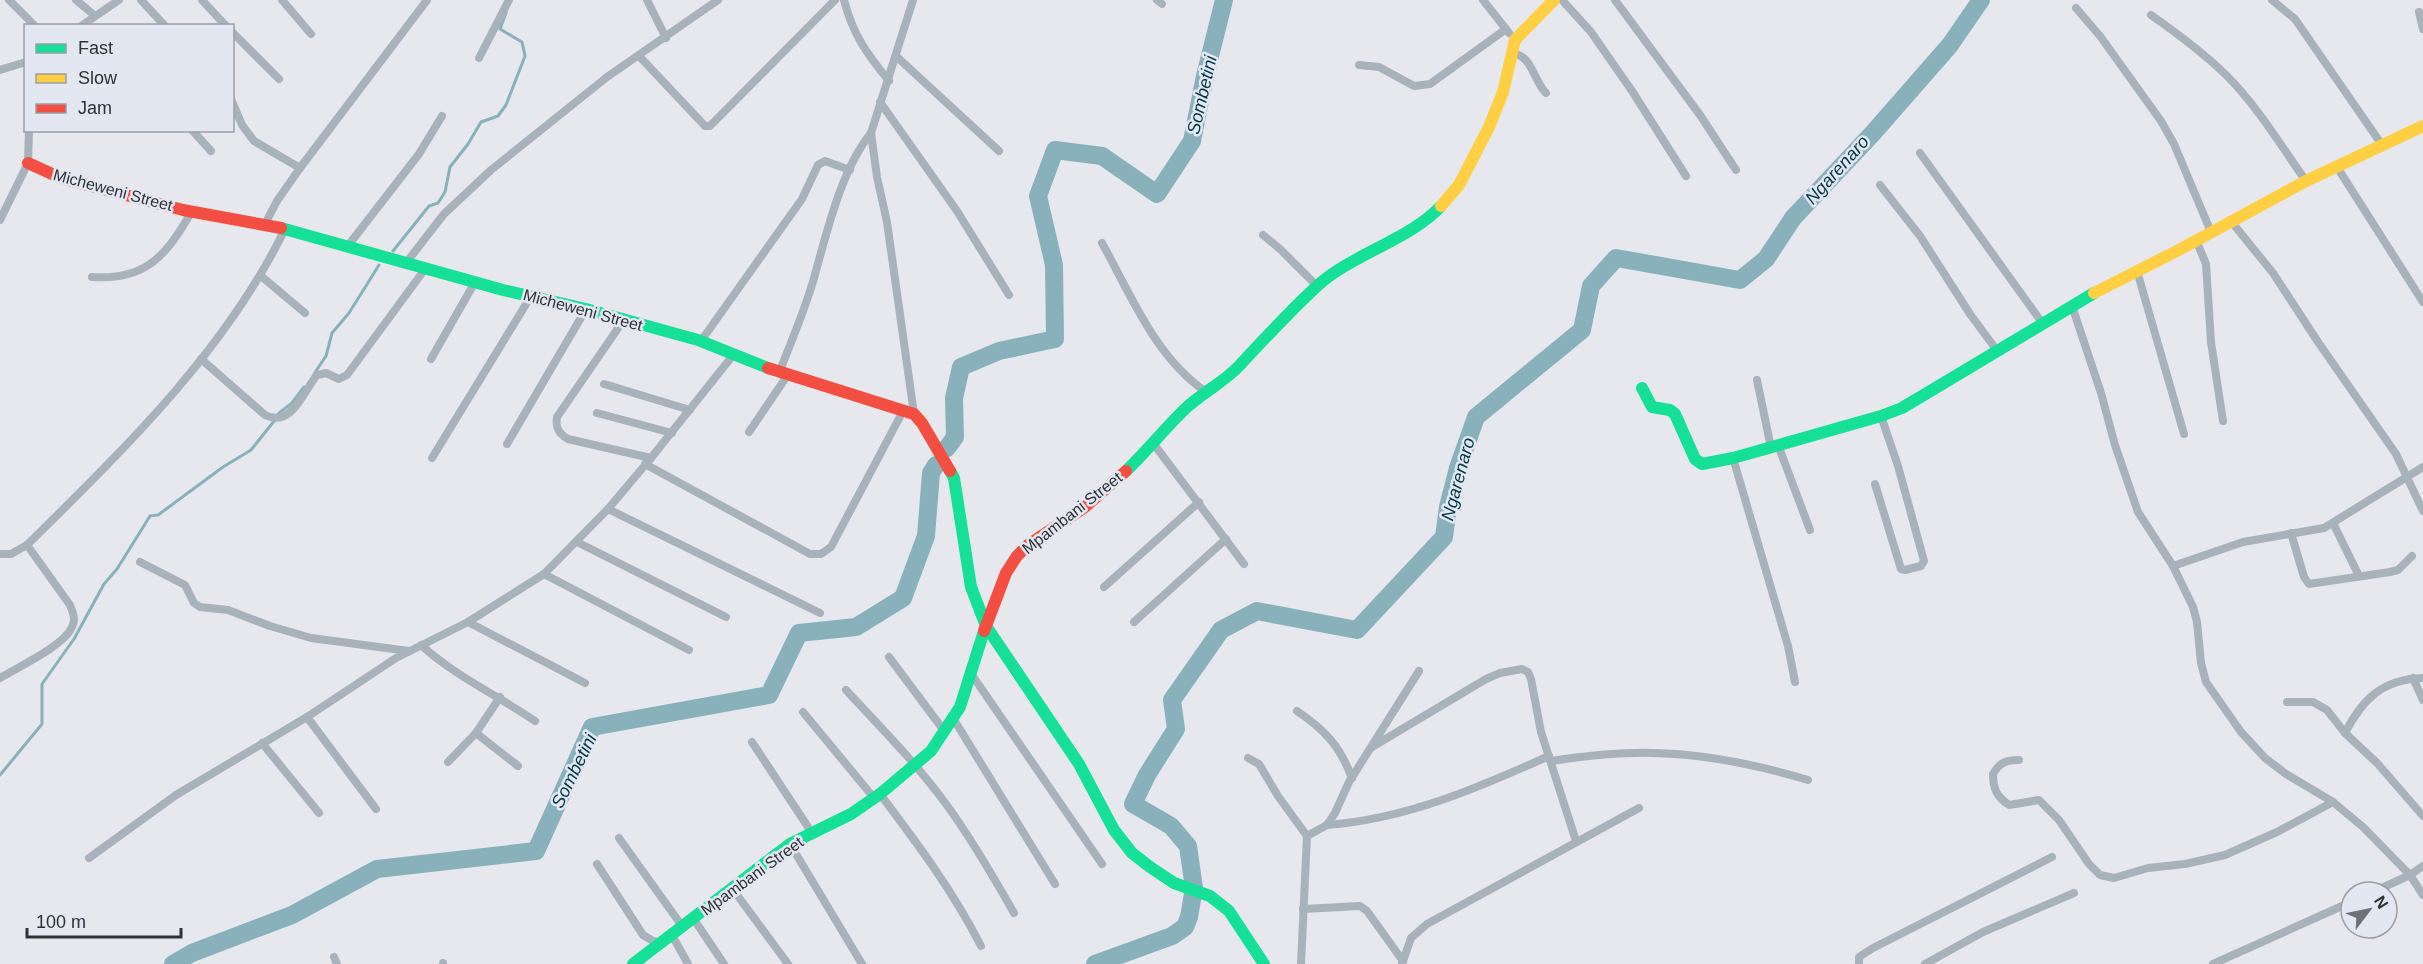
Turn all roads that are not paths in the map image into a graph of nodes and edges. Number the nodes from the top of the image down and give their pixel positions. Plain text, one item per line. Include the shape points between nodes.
1 (9, 0) edge
2 (76, 0) edge
3 (119, 0) edge
4 (141, 0) edge
5 (202, 0) edge
6 (282, 0) edge
7 (427, 0) edge
8 (509, 0) edge
9 (647, 0) edge
10 (718, 0) edge
11 (835, 0) edge
12 (844, 0) edge
13 (913, 0) edge
14 (1483, 0) edge
15 (1554, 0) edge
16 (1562, 0) edge
17 (1615, 0) edge
18 (2272, 0) edge
19 (2076, 8) dead end
20 (2419, 12) dead end
21 (2151, 15) dead end
22 (92, 20) edge
23 (33, 24) edge
24 (163, 24) edge
25 (224, 24) edge
26 (1506, 29) junction
27 (2423, 29) edge
28 (234, 34) edge
29 (311, 34) dead end
30 (666, 38) junction
31 (1514, 46) junction
32 (639, 56) junction
33 (897, 57) junction
34 (479, 58) dead end
35 (24, 63) edge
36 (1359, 65) dead end
37 (0, 70) edge
38 (279, 79) dead end
39 (889, 81) junction
40 (1546, 93) dead end
41 (880, 102) junction
42 (234, 106) edge
43 (442, 116) dead end
44 (2423, 126) edge
45 (29, 132) edge
46 (194, 132) edge
47 (871, 134) junction
48 (2382, 145) junction
49 (211, 151) dead end
50 (999, 151) dead end
51 (1920, 153) dead end
52 (28, 163) junction
53 (2337, 167) junction
54 (300, 168) junction
55 (849, 170) junction
56 (1736, 170) dead end
57 (1686, 176) dead end
58 (2306, 181) junction
59 (1880, 184) dead end
60 (3, 206) edge
61 (192, 211) junction
62 (0, 220) edge
63 (2230, 220) junction
64 (265, 224) junction
65 (284, 231) junction
66 (2211, 232) junction
67 (1263, 235) dead end
68 (2196, 240) junction
69 (1102, 243) dead end
70 (347, 248) junction
71 (406, 263) junction
72 (425, 268) junction
73 (2138, 271) junction
74 (261, 276) junction
75 (92, 277) dead end
76 (475, 282) junction
77 (1317, 286) junction
78 (1009, 295) dead end
79 (531, 296) junction
80 (2423, 303) edge
81 (2072, 306) junction
82 (586, 309) junction
83 (305, 313) dead end
84 (623, 321) junction
85 (2043, 324) junction
86 (701, 341) junction
87 (1998, 352) junction
88 (734, 354) junction
89 (201, 358) junction
90 (431, 359) dead end
91 (783, 374) junction
92 (1757, 380) dead end
93 (604, 384) dead end
94 (1642, 388) dead end
95 (1206, 392) junction
96 (690, 410) junction
97 (909, 412) junction
98 (597, 413) dead end
99 (1881, 416) junction
100 (2223, 421) dead end
101 (749, 432) dead end
102 (672, 433) junction
103 (2184, 434) dead end
104 (1153, 442) junction
105 (507, 444) dead end
106 (1775, 447) junction
107 (432, 458) dead end
108 (1733, 458) junction
109 (648, 461) junction
110 (2423, 467) edge
111 (2406, 479) junction
112 (1875, 484) dead end
113 (1199, 502) junction
114 (608, 509) junction
115 (2423, 511) edge
116 (2333, 523) junction
117 (1810, 530) dead end
118 (2291, 533) junction
119 (1226, 539) junction
120 (577, 542) junction
121 (27, 545) junction
122 (0, 554) edge
123 (2412, 556) dead end
124 (140, 562) dead end
125 (1244, 564) dead end
126 (2173, 566) junction
127 (544, 574) junction
128 (2359, 576) junction
129 (1104, 587) dead end
130 (820, 613) dead end
131 (726, 617) dead end
132 (468, 622) junction
133 (1134, 622) dead end
134 (986, 627) junction
135 (421, 645) junction
136 (689, 650) dead end
137 (410, 651) junction
138 (889, 657) dead end
139 (1419, 671) dead end
140 (972, 675) junction
141 (0, 678) edge
142 (2413, 678) junction
143 (2423, 678) edge
144 (1795, 682) dead end
145 (585, 683) dead end
146 (846, 690) dead end
147 (500, 697) junction
148 (2423, 700) edge
149 (2287, 702) dead end
150 (1297, 711) dead end
151 (803, 712) dead end
152 (307, 717) junction
153 (953, 717) junction
154 (535, 721) dead end
155 (945, 732) junction
156 (476, 733) junction
157 (2345, 733) junction
158 (752, 742) dead end
159 (262, 743) junction
160 (1372, 747) junction
161 (1248, 758) dead end
162 (1550, 758) junction
163 (2019, 760) dead end
164 (448, 762) dead end
165 (518, 766) dead end
166 (915, 766) junction
167 (1352, 778) junction
168 (1808, 780) dead end
169 (877, 796) junction
170 (2333, 802) junction
171 (1639, 808) dead end
172 (376, 809) dead end
173 (319, 813) dead end
174 (2423, 816) edge
175 (1327, 825) junction
176 (812, 833) junction
177 (1306, 836) junction
178 (619, 838) dead end
179 (1576, 841) junction
180 (790, 844) junction
181 (2052, 857) dead end
182 (89, 858) dead end
183 (597, 864) dead end
184 (1102, 864) dead end
185 (2423, 866) edge
186 (2410, 876) junction
187 (2399, 881) edge
188 (1055, 885) dead end
189 (732, 888) junction
190 (2074, 893) dead end
191 (2423, 895) edge
192 (2339, 907) edge
193 (1303, 909) junction
194 (1014, 913) dead end
195 (688, 922) junction
196 (672, 935) junction
197 (662, 942) junction
198 (981, 946) dead end
199 (649, 959) edge
200 (1403, 962) edge
201 (633, 964) edge
202 (688, 964) edge
203 (724, 964) edge
204 (788, 964) edge
205 (862, 964) edge
206 (1264, 964) edge
207 (1301, 964) edge
208 (1859, 964) edge
209 (1925, 964) edge
210 (2213, 964) edge

1 - 23 street
2 - 22 street
3 - 22 street
4 - 24 street
5 - 25 street
6 - 29 street
7 - 54 street
8 - 34 street
9 - 30 street
10 - 30 street
11 - 32 street via 710,126 705,126
12 - 39 street via 855,33
13 - 33 street
14 - 26 street
15 - 31 street
16 - 57 street via 1591,32
17 - 56 street
18 - 48 street via 2295,19
19 - 66 street via 2162,121
20 - 27 street
21 - 58 street via 2193,44 2228,77
26 - 31 street
26 - 36 street via 1430,84 1414,86 1379,67
28 - 38 street
30 - 32 street
31 - 40 street
31 - 77 street, Mpambani Street via 1503,92 1489,127 1468,170 1447,200 1429,219
32 - 71 street via 491,170 444,214
33 - 39 street
33 - 50 street
35 - 37 street
39 - 41 street
41 - 47 street
41 - 78 street via 957,211
42 - 54 street via 254,141
43 - 70 street via 419,154
44 - 48 street
45 - 52 street
46 - 49 street
47 - 55 street
47 - 97 street via 887,222
48 - 53 street
51 - 85 street
52 - 60 street
52 - 61 street, Micheweni Street via 61,178
53 - 58 street
53 - 80 street
54 - 64 street
55 - 86 street via 825,161 818,165 802,199
55 - 91 street
58 - 63 street
59 - 87 street
60 - 62 street
61 - 64 street, Micheweni Street
61 - 75 street via 174,242 150,264 122,277
63 - 66 street
63 - 111 street via 2273,273 2396,454
64 - 65 street, Micheweni Street
65 - 70 street, Micheweni Street
65 - 74 street
66 - 68 street
67 - 77 street
68 - 73 street
68 - 100 street via 2206,264 2209,324
69 - 95 street via 1159,345 1179,370
70 - 71 street, Micheweni Street
71 - 72 street, Micheweni Street
72 - 76 street, Micheweni Street
72 - 89 street via 347,375 339,379 326,373 318,375 290,414 275,418
73 - 81 street
73 - 103 street
74 - 83 street
74 - 89 street
76 - 79 street, Micheweni Street
76 - 90 street
77 - 95 street, Mpambani Street via 1238,367
79 - 82 street, Micheweni Street
79 - 107 street
81 - 85 street
81 - 126 street via 2138,512
82 - 84 street, Micheweni Street
82 - 105 street
84 - 86 street, Micheweni Street
84 - 109 street via 556,417 556,427 568,439
85 - 87 street
86 - 88 street, Micheweni Street
87 - 99 street via 1902,408
88 - 91 street, Micheweni Street
88 - 96 street
89 - 121 street via 151,420
91 - 97 street, Micheweni Street
91 - 101 street
92 - 106 street
93 - 96 street
94 - 108 street via 1652,407 1675,414 1695,459 1702,464
95 - 104 street, Mpambani Street
96 - 102 street
97 - 109 street via 831,547 821,554 810,554
97 - 134 street via 922,423 954,478 971,587
98 - 102 street
99 - 106 street
99 - 112 street via 1908,501 1924,561 1921,566 1901,569
102 - 109 street
104 - 113 street
104 - 134 street, Mpambani Street via 1084,507 1017,556 1006,573
106 - 108 street
106 - 117 street
108 - 144 street
109 - 114 street
110 - 111 street
111 - 115 street
111 - 116 street
113 - 119 street
113 - 129 street
114 - 120 street
114 - 130 street
116 - 118 street
116 - 128 street
118 - 126 street via 2243,542
118 - 128 street via 2309,584
119 - 125 street
119 - 133 street
120 - 127 street
120 - 131 street
121 - 122 street via 11,554
121 - 141 street via 70,605 73,626 60,641
123 - 128 street via 2398,570
124 - 137 street via 185,585 200,607 228,610 311,638
126 - 170 street via 2193,607 2206,682 2265,759
127 - 132 street
127 - 136 street
132 - 135 street
132 - 145 street
134 - 140 street, Mpambani Street
134 - 206 street via 1079,764 1114,830 1132,853 1174,883 1210,896 1229,911
135 - 137 street
135 - 147 street via 456,674
137 - 152 street
138 - 155 street
139 - 160 street
140 - 153 street, Mpambani Street
140 - 184 street
142 - 143 street
142 - 148 street
142 - 157 street via 2390,685 2364,702
146 - 166 street
147 - 154 street
147 - 156 street
149 - 157 street via 2313,702 2327,710
150 - 167 street via 1321,727 1345,760
151 - 169 street
152 - 159 street
152 - 172 street
153 - 155 street, Mpambani Street
153 - 188 street
155 - 166 street, Mpambani Street
156 - 164 street
156 - 165 street
157 - 174 street
158 - 176 street
159 - 173 street
159 - 182 street via 176,795
160 - 162 street via 1486,679 1522,669 1531,679 1536,716
160 - 167 street
161 - 177 street via 1259,764
162 - 168 street via 1663,753
162 - 175 street via 1443,801 1386,816
162 - 179 street
163 - 170 street via 2001,763 1993,774 1995,792 2001,800 2009,806 2039,800 2100,875 2114,878 2225,855
166 - 169 street, Mpambani Street
166 - 194 street via 946,804
167 - 175 street
169 - 176 street, Mpambani Street
169 - 198 street via 939,872
170 - 186 street
171 - 179 street
175 - 177 street
176 - 180 street, Mpambani Street
177 - 193 street
178 - 195 street
179 - 200 street via 1418,930
180 - 189 street, Mpambani Street
180 - 205 street
181 - 208 street via 1873,948 1859,957
183 - 197 street via 644,935
185 - 186 street
186 - 187 street
186 - 191 street
189 - 195 street, Mpambani Street
189 - 204 street
190 - 209 street via 1983,932
192 - 210 street
193 - 200 street via 1360,906
193 - 207 street
195 - 196 street, Mpambani Street
195 - 203 street
196 - 197 street, Mpambani Street
196 - 202 street
197 - 199 street, Mpambani Street
199 - 201 street, Mpambani Street

